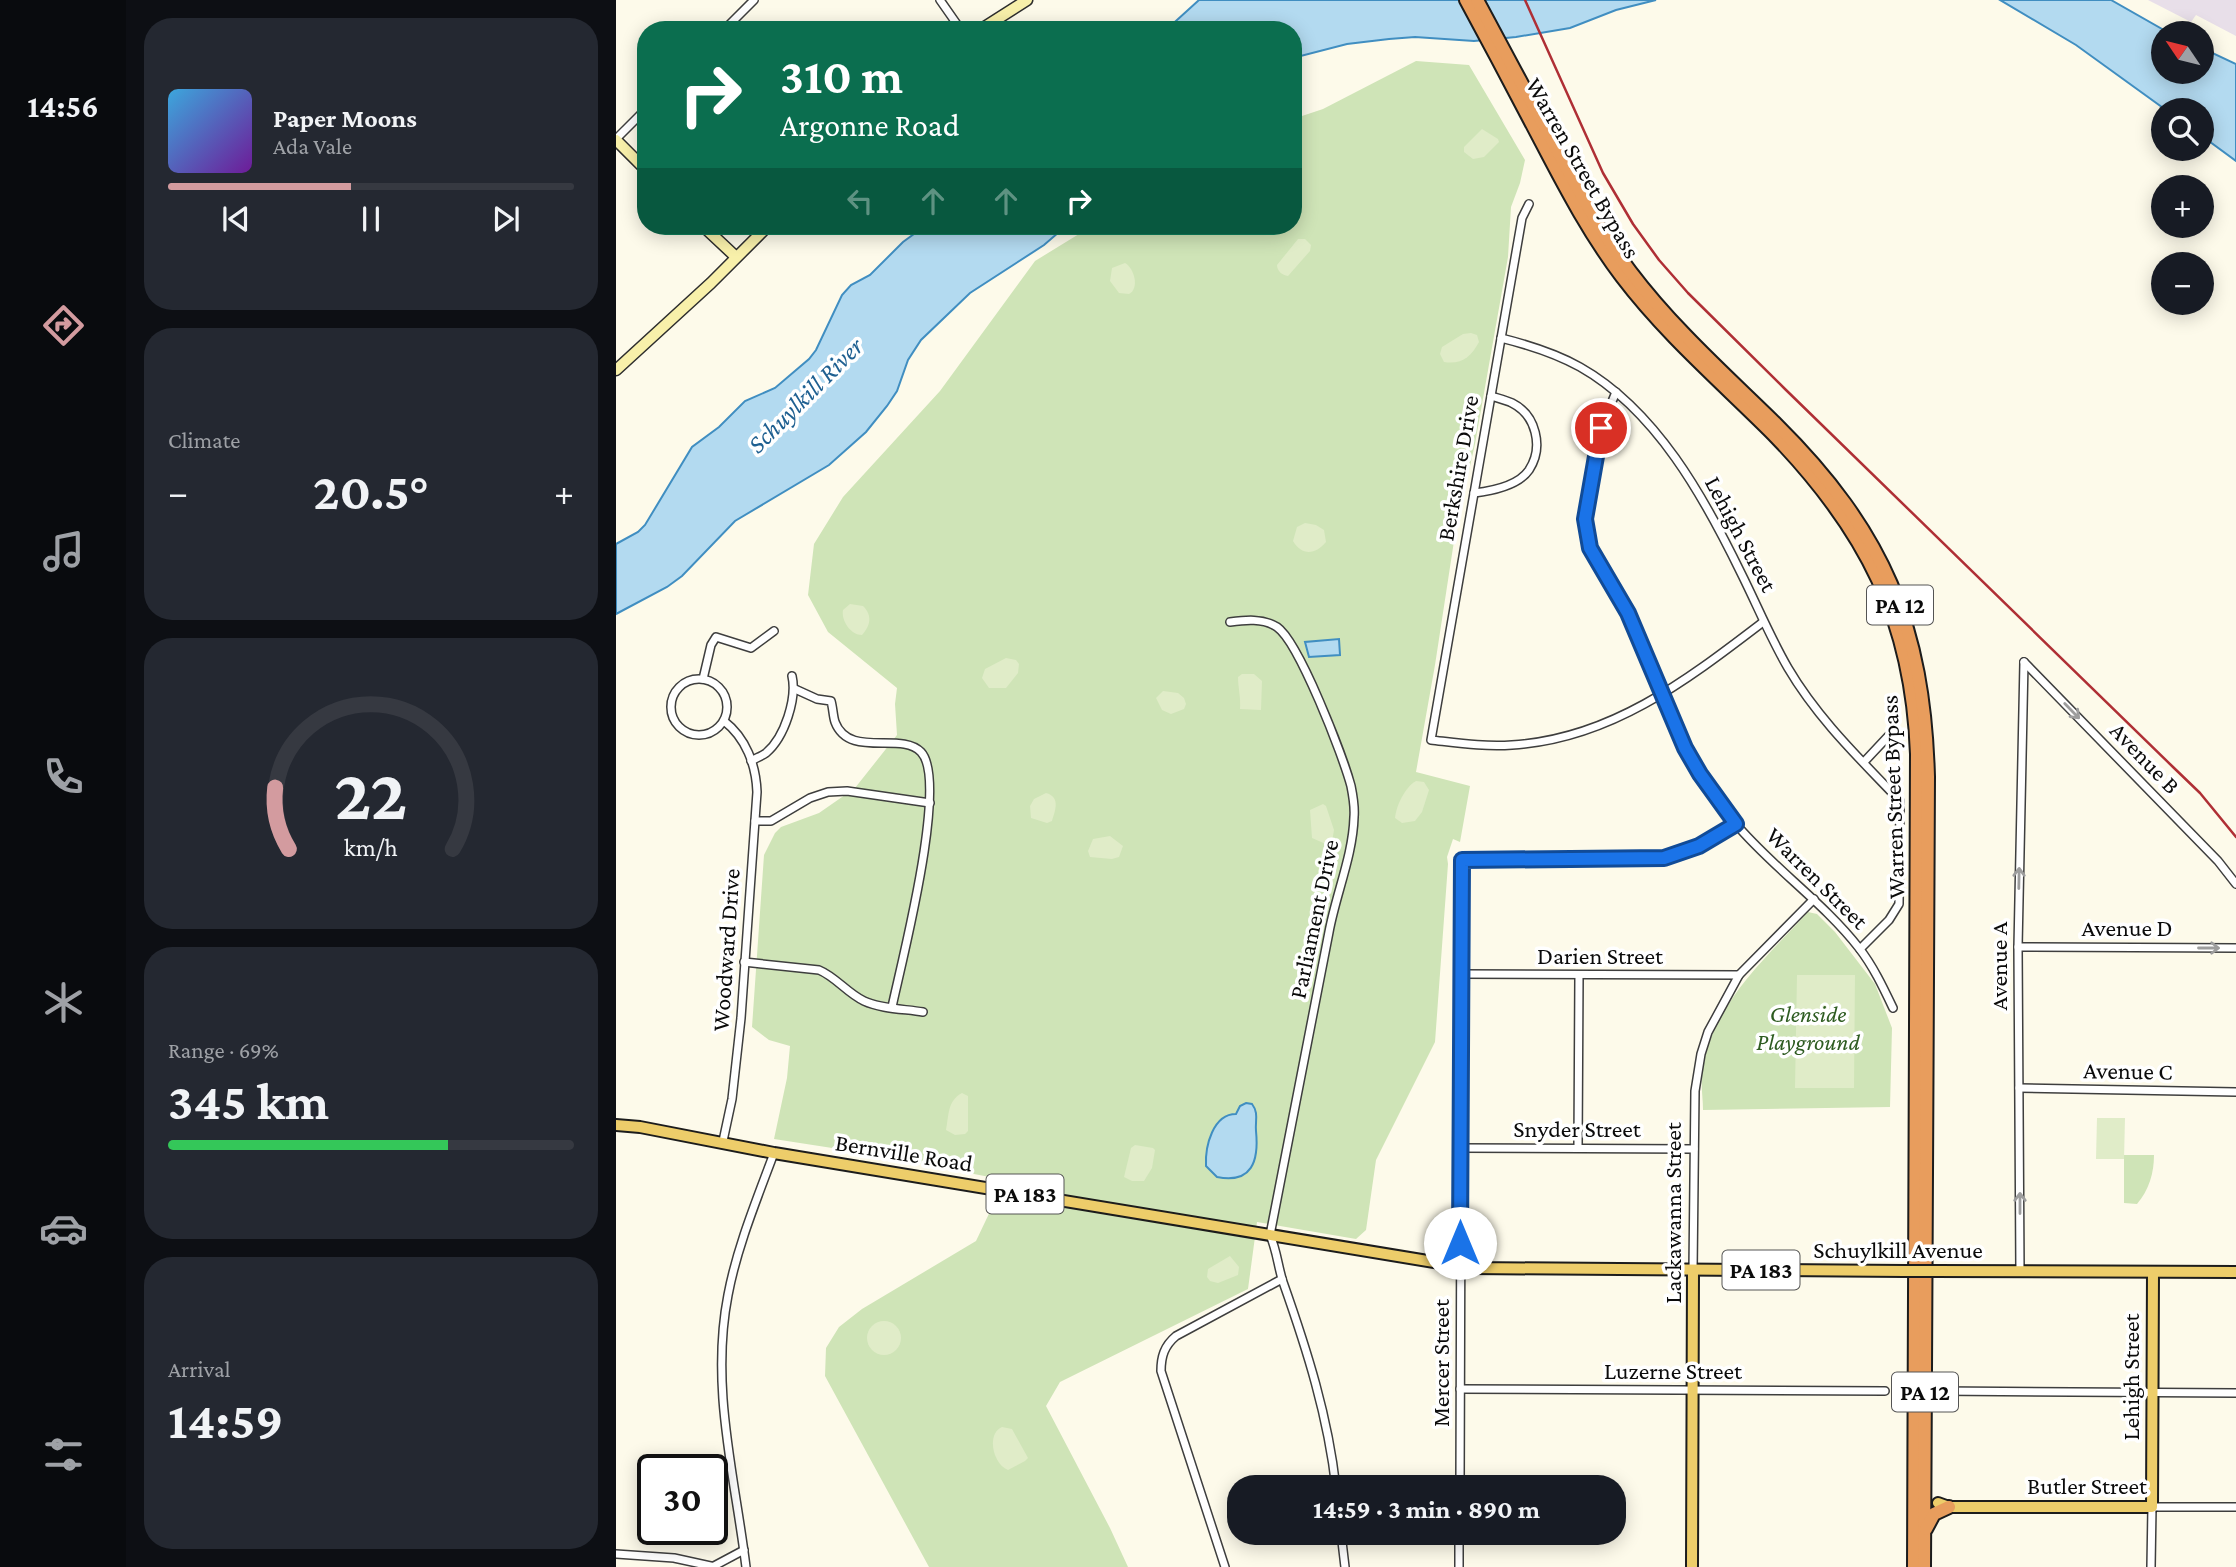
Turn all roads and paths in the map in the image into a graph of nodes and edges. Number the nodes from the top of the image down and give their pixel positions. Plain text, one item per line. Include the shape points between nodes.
1 (754, 0) edge
2 (940, 0) edge
3 (1027, 0) edge
4 (1466, 0) edge
5 (1477, 0) edge
6 (733, 21) edge
7 (955, 21) edge
8 (994, 21) edge
9 (1514, 79) junction
10 (637, 118) edge
11 (616, 139) edge
12 (637, 161) edge
13 (1529, 204) dead end
14 (713, 235) edge
15 (759, 235) edge
16 (736, 257) junction
17 (1501, 338) junction
18 (616, 370) edge
19 (1616, 392) junction
20 (1491, 396) junction
21 (1474, 492) junction
22 (1230, 622) dead end
23 (1763, 622) junction
24 (774, 631) dead end
25 (2024, 662) joint
26 (792, 676) dead end
27 (703, 679) junction
28 (795, 689) junction
29 (1662, 695) junction
30 (724, 721) junction
31 (1894, 730) dead end
32 (751, 761) junction
33 (1864, 762) junction
34 (930, 803) junction
35 (755, 821) junction
36 (1736, 824) junction
37 (2236, 884) edge
38 (1814, 899) junction
39 (2018, 947) junction
40 (2236, 948) edge
41 (1860, 949) junction
42 (744, 962) junction
43 (1461, 974) junction
44 (1579, 975) junction
45 (1739, 975) junction
46 (892, 1007) junction
47 (1894, 1008) dead end
48 (923, 1012) dead end
49 (2019, 1088) junction
50 (2236, 1092) edge
51 (616, 1125) edge
52 (723, 1142) junction
53 (1461, 1148) junction
54 (1578, 1148) junction
55 (1694, 1149) junction
56 (774, 1153) junction
57 (1270, 1235) junction
58 (1433, 1262) joint
59 (1460, 1267) junction
60 (1693, 1270) junction
61 (2020, 1271) junction
62 (2153, 1272) junction
63 (2236, 1272) edge
64 (1282, 1279) junction
65 (1460, 1389) junction
66 (1693, 1390) junction
67 (1885, 1391) dead end
68 (1938, 1391) dead end
69 (2152, 1392) junction
70 (2236, 1393) edge
71 (1334, 1475) edge
72 (1460, 1475) edge
73 (1920, 1489) junction
74 (1944, 1505) junction
75 (2152, 1507) junction
76 (2236, 1507) edge
77 (1924, 1533) junction
78 (1342, 1545) edge
79 (1460, 1545) edge
80 (744, 1550) junction
81 (616, 1554) edge
82 (714, 1567) edge
83 (746, 1567) edge
84 (1226, 1567) edge
85 (1345, 1567) edge
86 (1459, 1567) edge
87 (1692, 1567) edge
88 (1914, 1567) edge
89 (1924, 1567) edge
90 (2151, 1567) edge

1 - 6 street
2 - 7 street
3 - 8 street
4 - 9 highway, Warren Street Bypass / PA 12
5 - 9 highway, Warren Street Bypass / PA 12
9 - 73 highway, Warren Street Bypass / PA 12 via 1583,218 1621,276 1831,500 1874,569 1899,631 1912,689 1917,754
10 - 11 street
11 - 12 street
13 - 17 street, Berkshire Drive via 1522,218
14 - 16 street
15 - 16 street
16 - 18 street
17 - 19 street, Lehigh Street via 1567,360
17 - 20 street, Berkshire Drive
19 - 23 street, Lehigh Street via 1650,426 1693,487
19 - 29 street, Warren Street via 1601,428 1585,519 1590,548 1628,613
20 - 21 street, Berkshire Drive
20 - 21 street via 1513,403 1525,414 1538,446 1528,470 1518,480
21 - 29 street, Berkshire Drive via 1431,740 1490,746 1535,743 1604,724
22 - 57 street, Parliament Drive via 1269,624 1278,628 1292,647 1332,735 1354,803 1352,837
23 - 29 street
23 - 33 street, Lehigh Street via 1810,702
24 - 27 street via 751,648 716,637
25 -> 37 street, Avenue B
39 -> 25 street, Avenue A
26 - 28 street
27 - 30 street via 714,682 727,700
27 - 30 street via 682,685 671,703 672,714 685,732 696,735 717,730
28 - 32 street via 789,716 773,744
28 - 34 street via 831,701 842,734 863,743 901,744 919,750 928,766
29 - 36 street, Warren Street via 1685,748
30 - 32 street, Woodward Drive via 735,730
31 - 33 street
32 - 35 street, Woodward Drive via 756,775
33 - 41 street, Lehigh Street via 1900,801 1899,904
34 - 35 street via 828,792 771,821
34 - 46 street
35 - 42 street, Woodward Drive
36 - 38 street, Warren Street
36 - 43 street, Mercer Street via 1699,846 1664,858 1462,860
38 - 41 street, Warren Street
38 - 45 street, Lackawanna Street
39 -> 40 street, Avenue D
39 - 49 street, Avenue A
41 - 47 street, Warren Street
42 - 46 street via 819,970 867,1002
42 - 52 street, Woodward Drive via 732,1099
43 - 44 street, Darien Street
43 - 53 street, Mercer Street
44 - 45 street, Darien Street
44 - 54 street
45 - 55 street, Lackawanna Street via 1717,1011 1701,1054
46 - 48 street
49 - 50 street, Avenue C
61 -> 49 street, Avenue A
51 - 52 main road, Bernville Road / PA 183
52 - 56 main road, Bernville Road / PA 183
53 - 54 street, Snyder Street
53 - 59 street, Mercer Street
54 - 55 street, Snyder Street
55 - 60 street, Lackawanna Street
56 - 57 main road, Bernville Road / PA 183
56 - 80 street via 734,1270 723,1336 724,1424
57 - 58 main road, Bernville Road / PA 183
57 - 64 street, Parliament Drive
58 - 59 main road, Schuylkill Avenue / PA 183
59 - 60 main road, Schuylkill Avenue / PA 183
59 - 65 street, Mercer Street
60 - 61 main road, Schuylkill Avenue / PA 183, bridge
60 - 66 main road, Lackawanna Street
61 - 62 main road, Schuylkill Avenue / PA 183
62 - 63 main road, Schuylkill Avenue / PA 183
62 - 69 main road, Lehigh Street
64 - 71 street, Parliament Drive via 1316,1380
64 - 84 street via 1175,1336 1161,1361
65 - 66 street, Luzerne Street
65 - 72 street, Mercer Street
66 - 67 street, Luzerne Street
66 - 87 main road, Lackawanna Street
68 - 69 street
69 - 70 street
69 - 75 main road, Lehigh Street
73 - 74 highway
73 - 77 highway, Warren Street Bypass / PA 12
73 - 88 highway, Warren Street Bypass / PA 12
74 - 75 main road, Butler Street
74 - 77 highway
75 - 76 street, Butler Street
75 - 90 street, Lehigh Street
77 - 89 highway, Warren Street Bypass / PA 12
78 - 85 street
79 - 86 street
80 - 82 street
80 - 83 street
81 - 82 street via 674,1558

